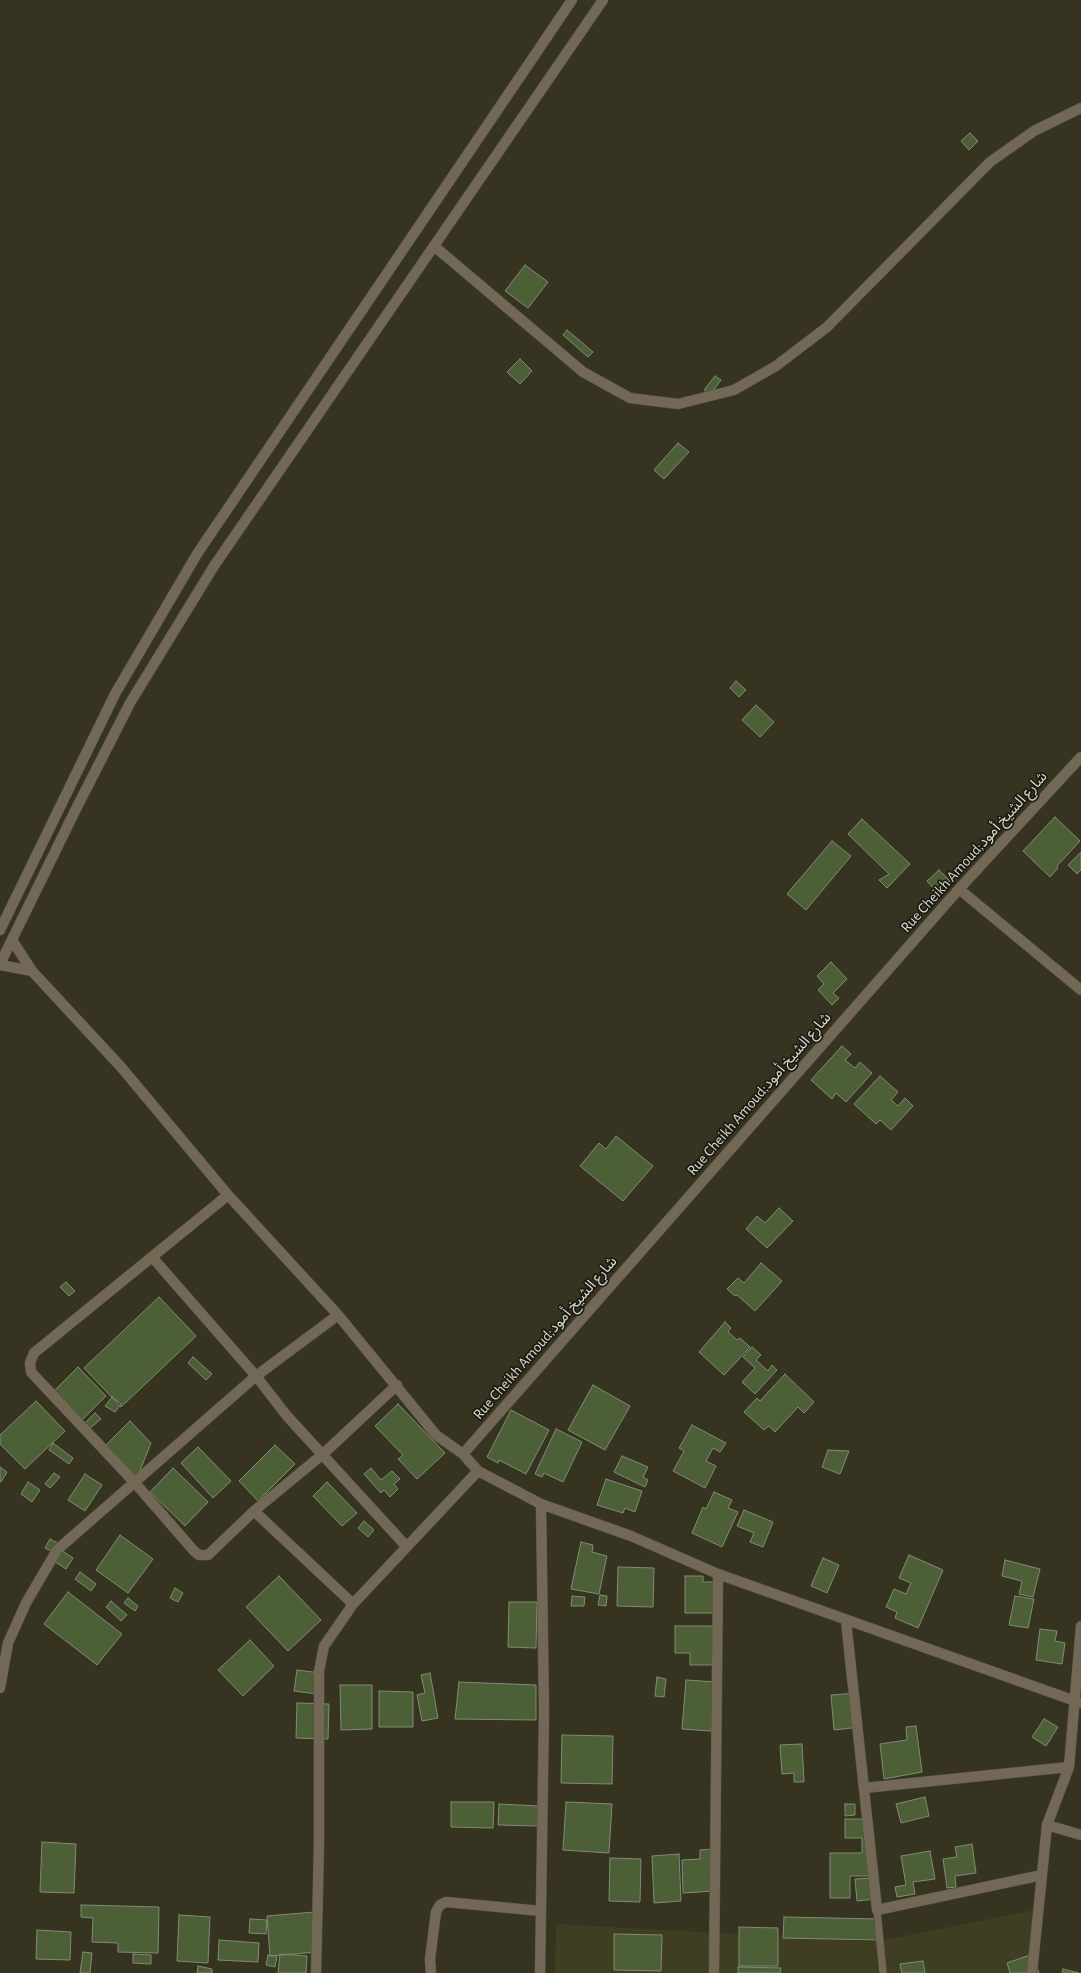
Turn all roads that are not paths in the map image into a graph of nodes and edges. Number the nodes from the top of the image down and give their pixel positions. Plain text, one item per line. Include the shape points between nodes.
1 (572, 0) edge
2 (603, 0) edge
3 (1081, 108) edge
4 (434, 246) junction
5 (1081, 757) edge
6 (959, 889) junction
7 (0, 930) edge
8 (12, 940) junction
9 (0, 964) edge
10 (32, 971) junction
11 (1081, 990) edge
12 (228, 1195) junction
13 (152, 1257) junction
14 (338, 1315) junction
15 (256, 1376) junction
16 (397, 1385) junction
17 (323, 1454) junction
18 (463, 1454) junction
19 (478, 1471) junction
20 (135, 1483) junction
21 (541, 1504) junction
22 (254, 1511) junction
23 (406, 1546) junction
24 (718, 1574) junction
25 (353, 1604) junction
26 (846, 1621) junction
27 (1081, 1626) edge
28 (0, 1688) edge
29 (1077, 1702) edge
30 (1069, 1767) junction
31 (864, 1788) junction
32 (1046, 1825) junction
33 (1081, 1835) edge
34 (1042, 1875) junction
35 (877, 1910) junction
36 (541, 1911) junction
37 (316, 1973) edge
38 (431, 1973) edge
39 (540, 1973) edge
40 (714, 1973) edge
41 (883, 1973) edge
42 (1032, 1973) edge

1 - 7 street via 197,554 115,694
2 - 4 street
3 - 4 street via 1034,131 990,162 827,327 776,366 734,390 678,404 630,398 583,372
4 - 8 street via 214,566 134,697
5 - 6 street, Rue Cheikh Amoud;شارع الشيخ أمود
6 - 11 street
6 - 18 street, Rue Cheikh Amoud;شارع الشيخ أمود
8 - 9 street
8 - 10 street
9 - 10 street
10 - 12 street via 120,1067
12 - 13 street
12 - 14 street
13 - 15 street
13 - 20 street via 34,1353 30,1363 31,1372
14 - 15 street
14 - 16 street
15 - 17 street via 287,1416
15 - 20 street
16 - 17 street
16 - 18 street via 436,1435
17 - 22 street
17 - 23 street
18 - 19 street
19 - 21 street
19 - 23 street
20 - 22 street via 199,1555 208,1554
20 - 28 street via 57,1550 26,1603 8,1643
21 - 24 street via 631,1536
21 - 36 street via 544,1712
22 - 25 street
23 - 25 street
24 - 26 street
24 - 40 street
25 - 37 street via 324,1646 319,1670
26 - 29 street
26 - 31 street
27 - 29 street
29 - 30 street
30 - 31 street
30 - 32 street
31 - 35 street
32 - 33 street
32 - 34 street
34 - 35 street
34 - 42 street
35 - 41 lane
36 - 38 street via 446,1902 440,1905 436,1912 430,1959
36 - 39 street

